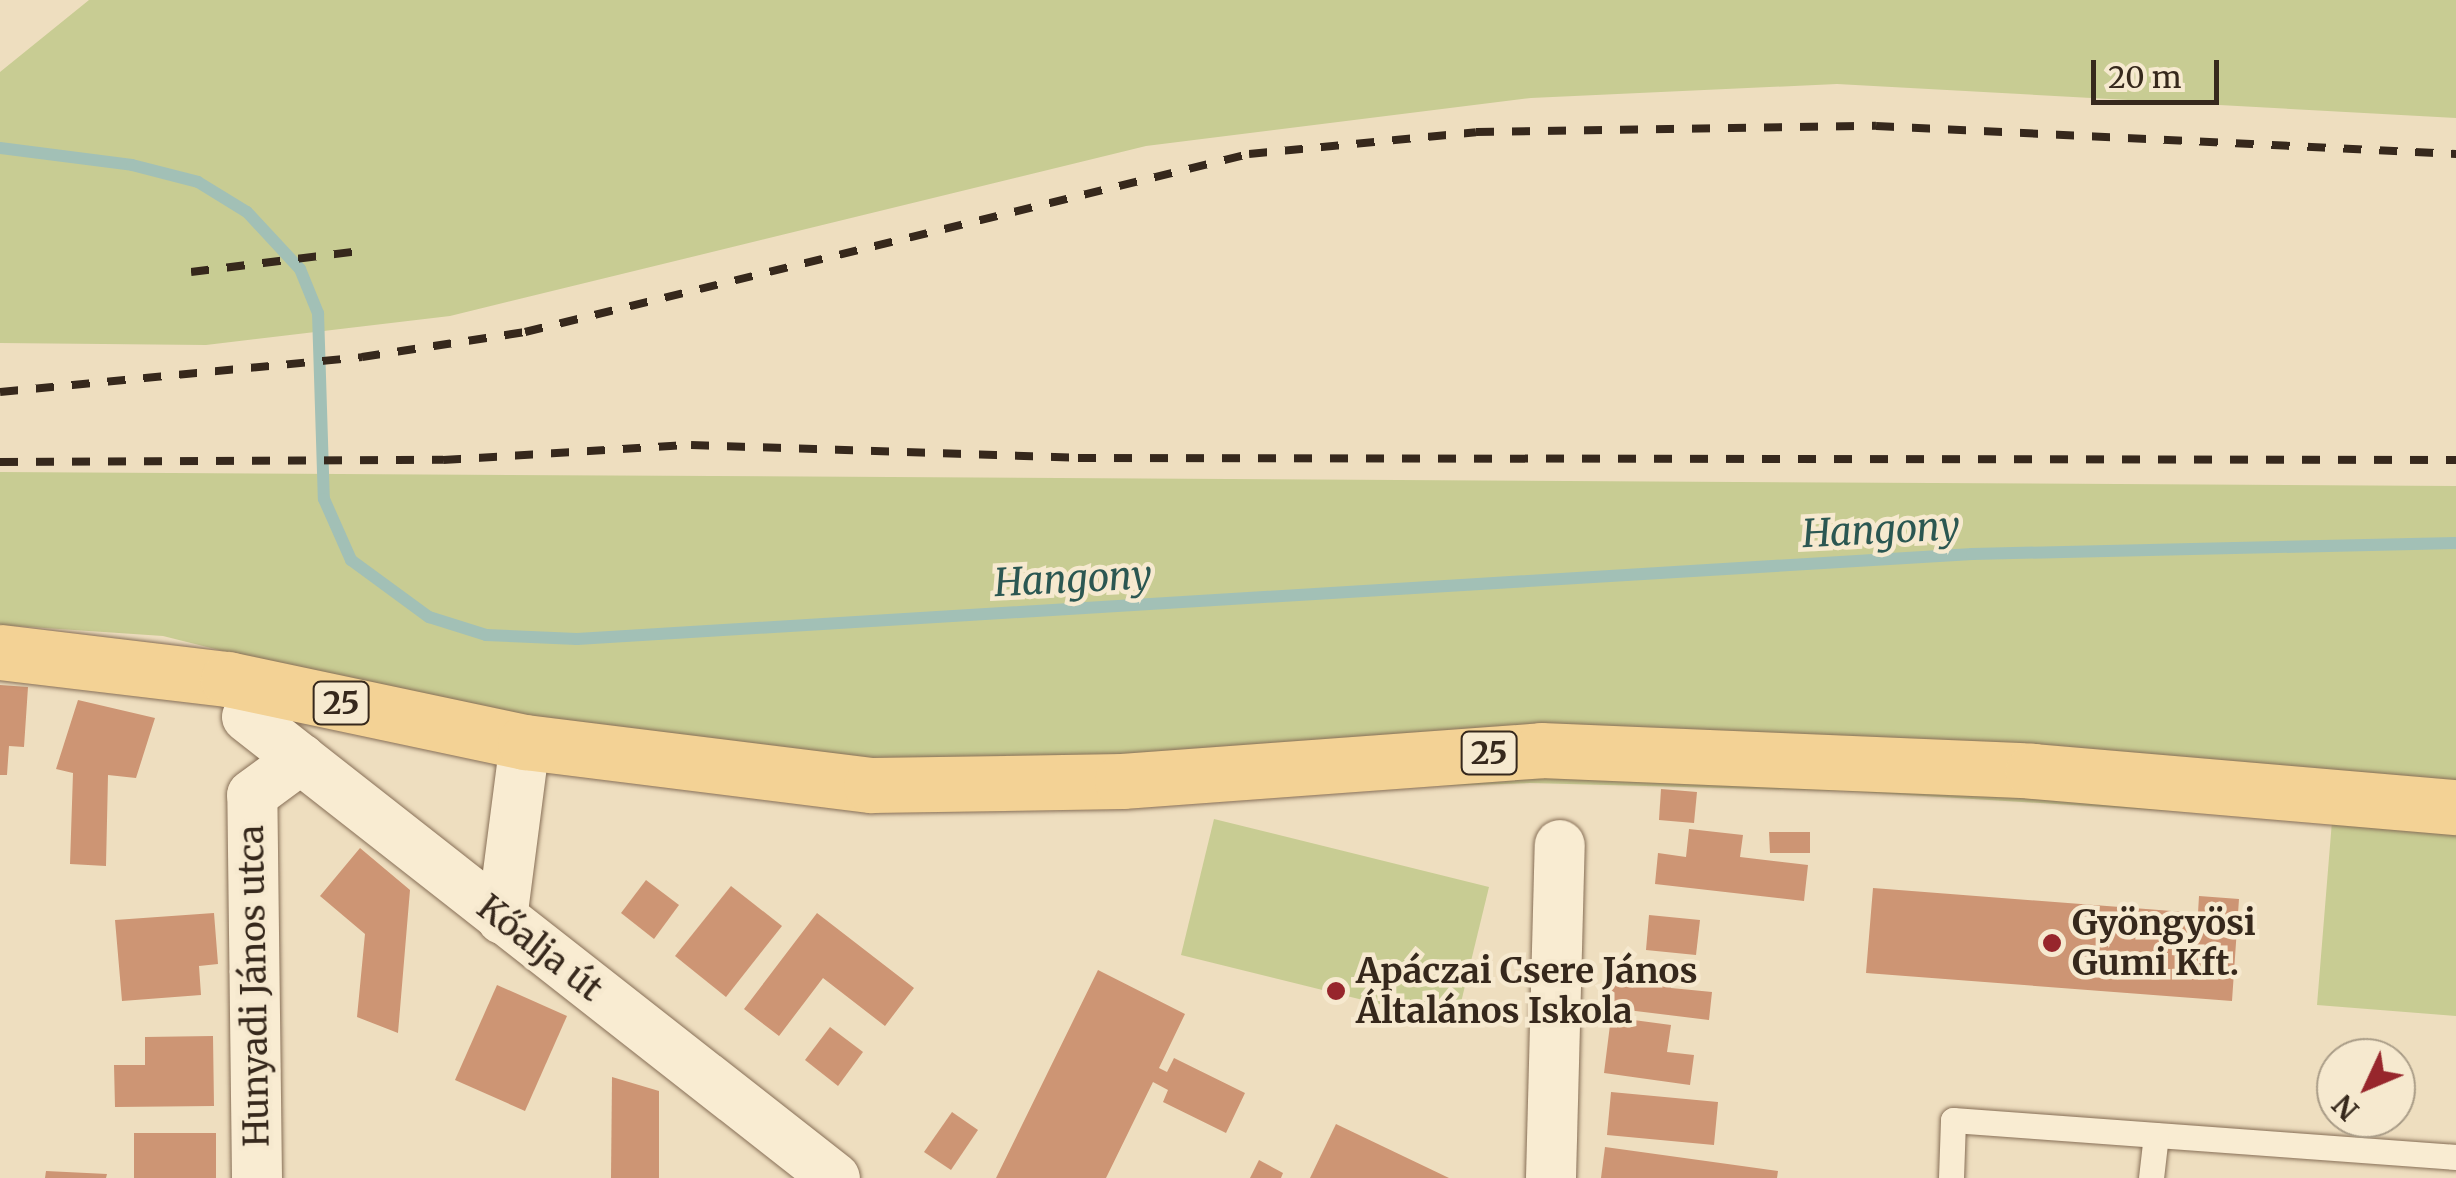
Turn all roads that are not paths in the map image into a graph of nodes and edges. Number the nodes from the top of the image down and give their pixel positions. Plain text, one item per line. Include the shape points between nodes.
1 (0, 652) edge
2 (247, 717) dead end
3 (524, 742) junction
4 (301, 759) junction
5 (2456, 806) edge
6 (1560, 845) dead end
7 (502, 919) junction
8 (2156, 1135) junction
9 (2456, 1156) edge
10 (2382, 1165) edge
11 (257, 1178) edge
12 (835, 1178) edge
13 (1551, 1178) edge
14 (1951, 1178) edge
15 (2150, 1178) edge

1 - 3 main road, 25 via 156,670
2 - 4 street, Kőalja út
3 - 5 main road, 25 via 871,784 1122,782 1579,750 2033,771
3 - 7 street
4 - 7 street, Kőalja út
4 - 11 street, Hunyadi János utca via 252,795
6 - 13 street
7 - 12 street, Kőalja út
8 - 10 lane
8 - 14 lane via 1953,1120
8 - 15 lane
9 - 10 lane

